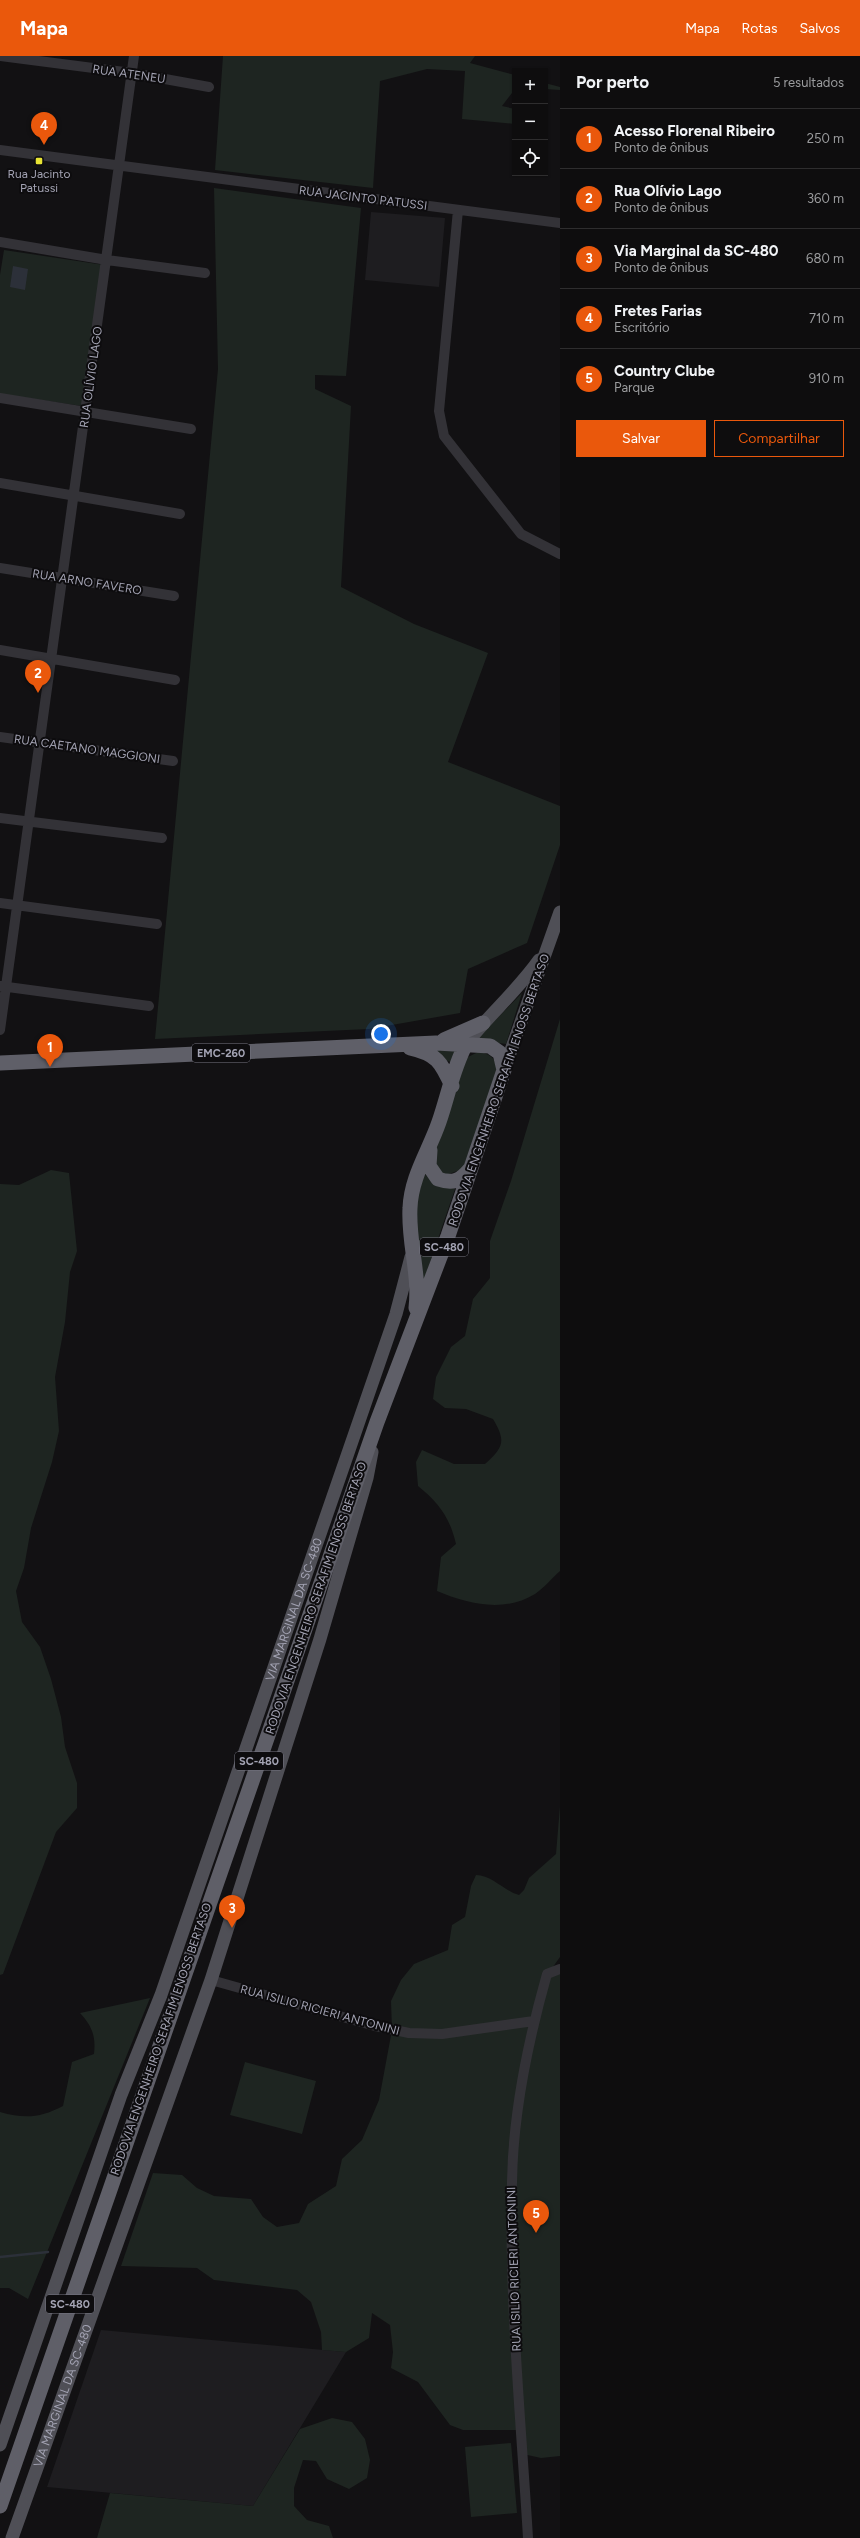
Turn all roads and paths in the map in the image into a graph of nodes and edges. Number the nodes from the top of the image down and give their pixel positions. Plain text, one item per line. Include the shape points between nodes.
1 (0, 56) edge
2 (134, 56) edge
3 (132, 73) junction
4 (209, 86) dead end
5 (0, 150) edge
6 (119, 167) junction
7 (458, 210) junction
8 (560, 223) edge
9 (0, 242) edge
10 (107, 260) junction
11 (205, 273) dead end
12 (0, 398) edge
13 (87, 412) junction
14 (191, 429) dead end
15 (0, 483) edge
16 (75, 495) junction
17 (180, 514) dead end
18 (560, 554) edge
19 (0, 568) edge
20 (63, 578) junction
21 (174, 596) dead end
22 (0, 650) edge
23 (52, 659) junction
24 (175, 680) dead end
25 (0, 737) edge
26 (40, 742) junction
27 (173, 760) dead end
28 (0, 818) edge
29 (29, 821) junction
30 (162, 838) dead end
31 (0, 903) edge
32 (17, 906) junction
33 (560, 912) edge
34 (157, 924) dead end
35 (549, 945) junction
36 (3, 987) edge
37 (149, 1006) dead end
38 (483, 1022) junction
39 (0, 1030) edge
40 (436, 1043) junction
41 (466, 1044) junction
42 (399, 1046) junction
43 (0, 1063) edge
44 (504, 1070) junction
45 (452, 1086) junction
46 (432, 1142) junction
47 (470, 1168) junction
48 (412, 1247) junction
49 (415, 1325) junction
50 (377, 1422) junction
51 (560, 1969) edge
52 (211, 1980) junction
53 (534, 2021) junction
54 (0, 2445) edge
55 (0, 2506) edge
56 (12, 2538) edge
57 (528, 2538) edge

1 - 3 street, RUA ATENEU
2 - 3 street, RUA OLÍVIO LAGO
3 - 4 street, RUA ATENEU
3 - 6 street, RUA OLÍVIO LAGO
5 - 6 street, RUA JACINTO PATUSSI
6 - 7 street, RUA JACINTO PATUSSI
6 - 10 street, RUA OLÍVIO LAGO
7 - 8 street, RUA JACINTO PATUSSI
7 - 18 street via 439,411 444,436 521,534
9 - 10 street
10 - 11 street
10 - 13 street, RUA OLÍVIO LAGO
12 - 13 street
13 - 14 street
13 - 16 street, RUA OLÍVIO LAGO
15 - 16 street
16 - 17 street
16 - 20 street, RUA OLÍVIO LAGO
19 - 20 street, RUA ARNO FAVERO
20 - 21 street, RUA ARNO FAVERO
20 - 23 street, RUA OLÍVIO LAGO
22 - 23 street
23 - 24 street
23 - 26 street, RUA OLÍVIO LAGO
25 - 26 street, RUA CAETANO MAGGIONI
26 - 27 street, RUA CAETANO MAGGIONI
26 - 29 street, RUA OLÍVIO LAGO
28 - 29 street
29 - 30 street
29 - 32 street, RUA OLÍVIO LAGO
31 - 32 street
32 - 34 street
32 - 36 street, RUA OLÍVIO LAGO
33 - 35 main road, RODOVIA ENGENHEIRO SERAFIM ENOSS BERTASO / SC-480
35 - 38 main road, RODOVIA ENGENHEIRO SERAFIM ENOSS BERTASO / SC-480 via 515,992
35 - 44 main road, RODOVIA ENGENHEIRO SERAFIM ENOSS BERTASO / SC-480
36 - 37 street
36 - 39 street, RUA OLÍVIO LAGO
38 - 40 highway via 463,1034
38 - 41 main road, RODOVIA ENGENHEIRO SERAFIM ENOSS BERTASO / SC-480
40 - 41 highway, EMC-260
40 - 42 highway, EMC-260
41 - 44 highway, EMC-260 via 495,1048 500,1053
41 - 45 highway, SC-480 via 458,1060
42 - 43 highway, EMC-260
42 - 45 highway, EMC-260 via 422,1051 437,1059 443,1065
44 - 47 highway, RODOVIA ENGENHEIRO SERAFIM ENOSS BERTASO / SC-480
45 - 46 highway, RODOVIA ENGENHEIRO SERAFIM ENOSS BERTASO / SC-480
46 - 47 highway via 429,1166 438,1180 455,1182
46 - 48 highway, RODOVIA ENGENHEIRO SERAFIM ENOSS BERTASO / SC-480 via 416,1174 412,1190
47 - 49 highway, RODOVIA ENGENHEIRO SERAFIM ENOSS BERTASO / SC-480
48 - 49 highway, RODOVIA ENGENHEIRO SERAFIM ENOSS BERTASO / SC-480 via 418,1292
48 - 54 main road, VIA MARGINAL DA SC-480 via 410,1264 396,1314 161,1995 121,2095
49 - 50 highway, RODOVIA ENGENHEIRO SERAFIM ENOSS BERTASO / SC-480
50 - 52 main road, VIA MARGINAL DA SC-480 via 367,1478 320,1639
50 - 55 highway, RODOVIA ENGENHEIRO SERAFIM ENOSS BERTASO / SC-480
51 - 53 street via 547,1974
52 - 53 street, RUA ISILIO RICIERI ANTONINI via 375,2026 409,2033 442,2034
52 - 56 main road, VIA MARGINAL DA SC-480
53 - 57 street, RUA ISILIO RICIERI ANTONINI via 518,2111 512,2181 512,2285

